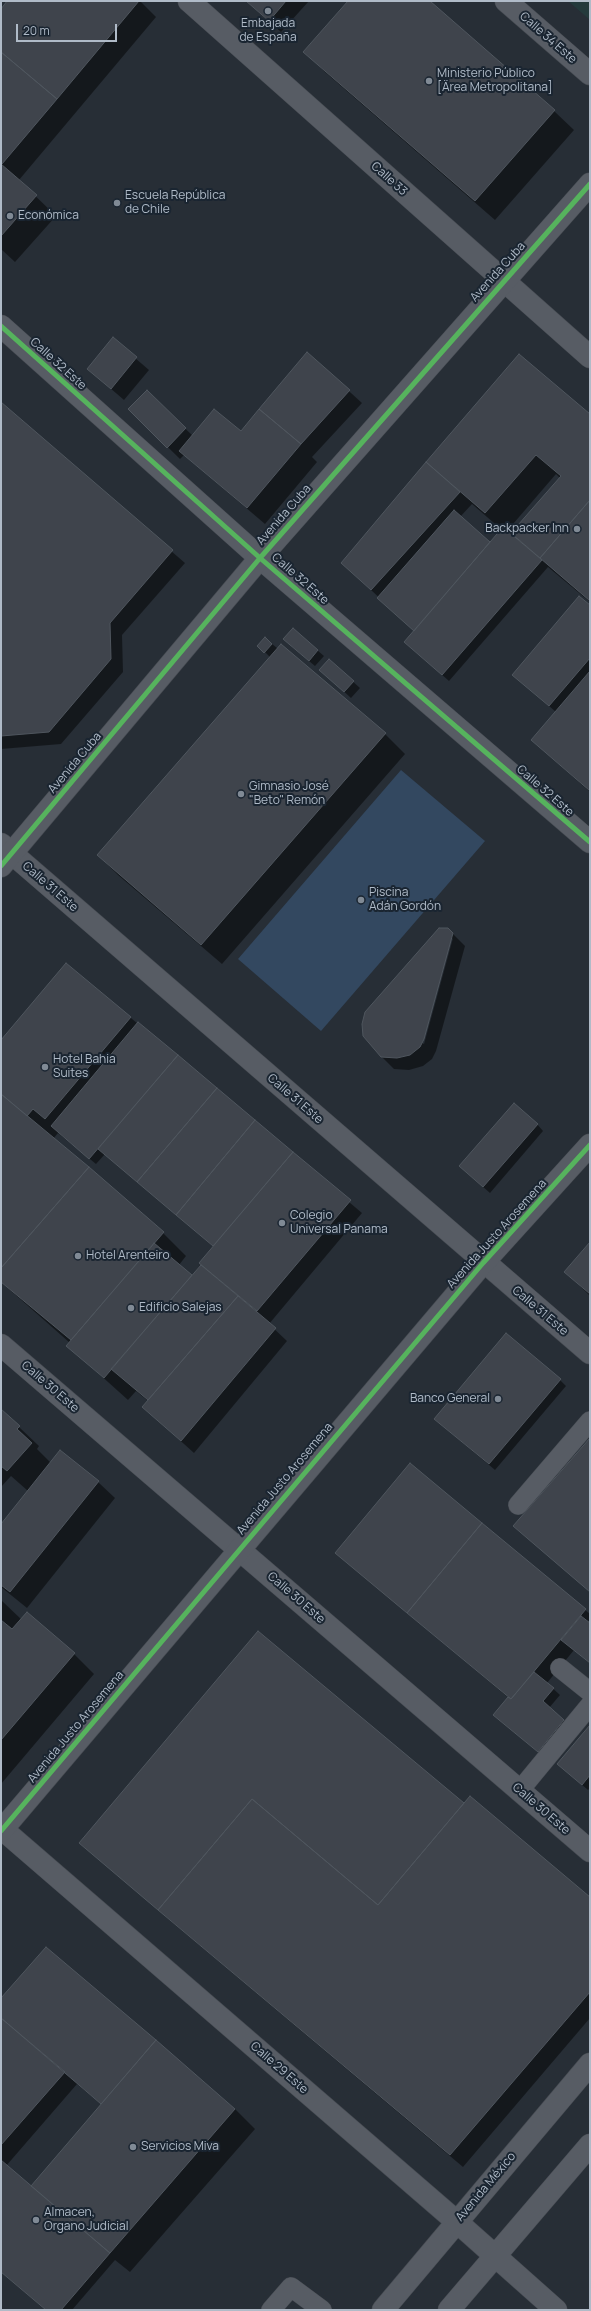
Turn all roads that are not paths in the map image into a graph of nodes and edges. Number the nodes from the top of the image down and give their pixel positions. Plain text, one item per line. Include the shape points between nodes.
1 (189, 1) edge
2 (506, 1) edge
3 (590, 74) edge
4 (590, 184) edge
5 (504, 280) junction
6 (1, 326) edge
7 (590, 357) edge
8 (260, 558) junction
9 (590, 842) edge
10 (4, 855) edge
11 (590, 1145) edge
12 (483, 1263) junction
13 (1, 1345) edge
14 (590, 1353) edge
15 (590, 1421) edge
16 (518, 1505) dead end
17 (239, 1549) junction
18 (560, 1668) dead end
19 (590, 1692) edge
20 (590, 1705) edge
21 (520, 1790) junction
22 (1, 1830) edge
23 (590, 1851) edge
24 (590, 2064) edge
25 (590, 2145) edge
26 (457, 2222) junction
27 (495, 2257) junction
28 (271, 2310) edge
29 (322, 2310) edge
30 (383, 2310) edge
31 (449, 2310) edge
32 (556, 2310) edge

1 - 5 street, Calle 33
2 - 3 street, Calle 34 Este
4 - 5 street, Avenida Cuba
5 - 7 street, Calle 33
5 - 8 street, Avenida Cuba
6 - 8 street, Calle 32 Este
8 - 9 street, Calle 32 Este
8 - 10 street, Avenida Cuba
10 - 12 street, Calle 31 Este
11 - 12 street, Avenida Justo Arosemena
12 - 14 street, Calle 31 Este
12 - 17 street, Avenida Justo Arosemena
13 - 17 street, Calle 30 Este
15 - 16 lane
17 - 21 street, Calle 30 Este
17 - 22 street, Avenida Justo Arosemena
18 - 19 lane
20 - 21 lane
21 - 23 street, Calle 30 Este
22 - 26 street, Calle 29 Este
24 - 26 street, Avenida México
25 - 27 street
26 - 27 street, Calle 29 Este
26 - 30 street, Avenida México
27 - 31 street
27 - 32 street, Calle 29 Este
28 - 29 lane via 291,2287

